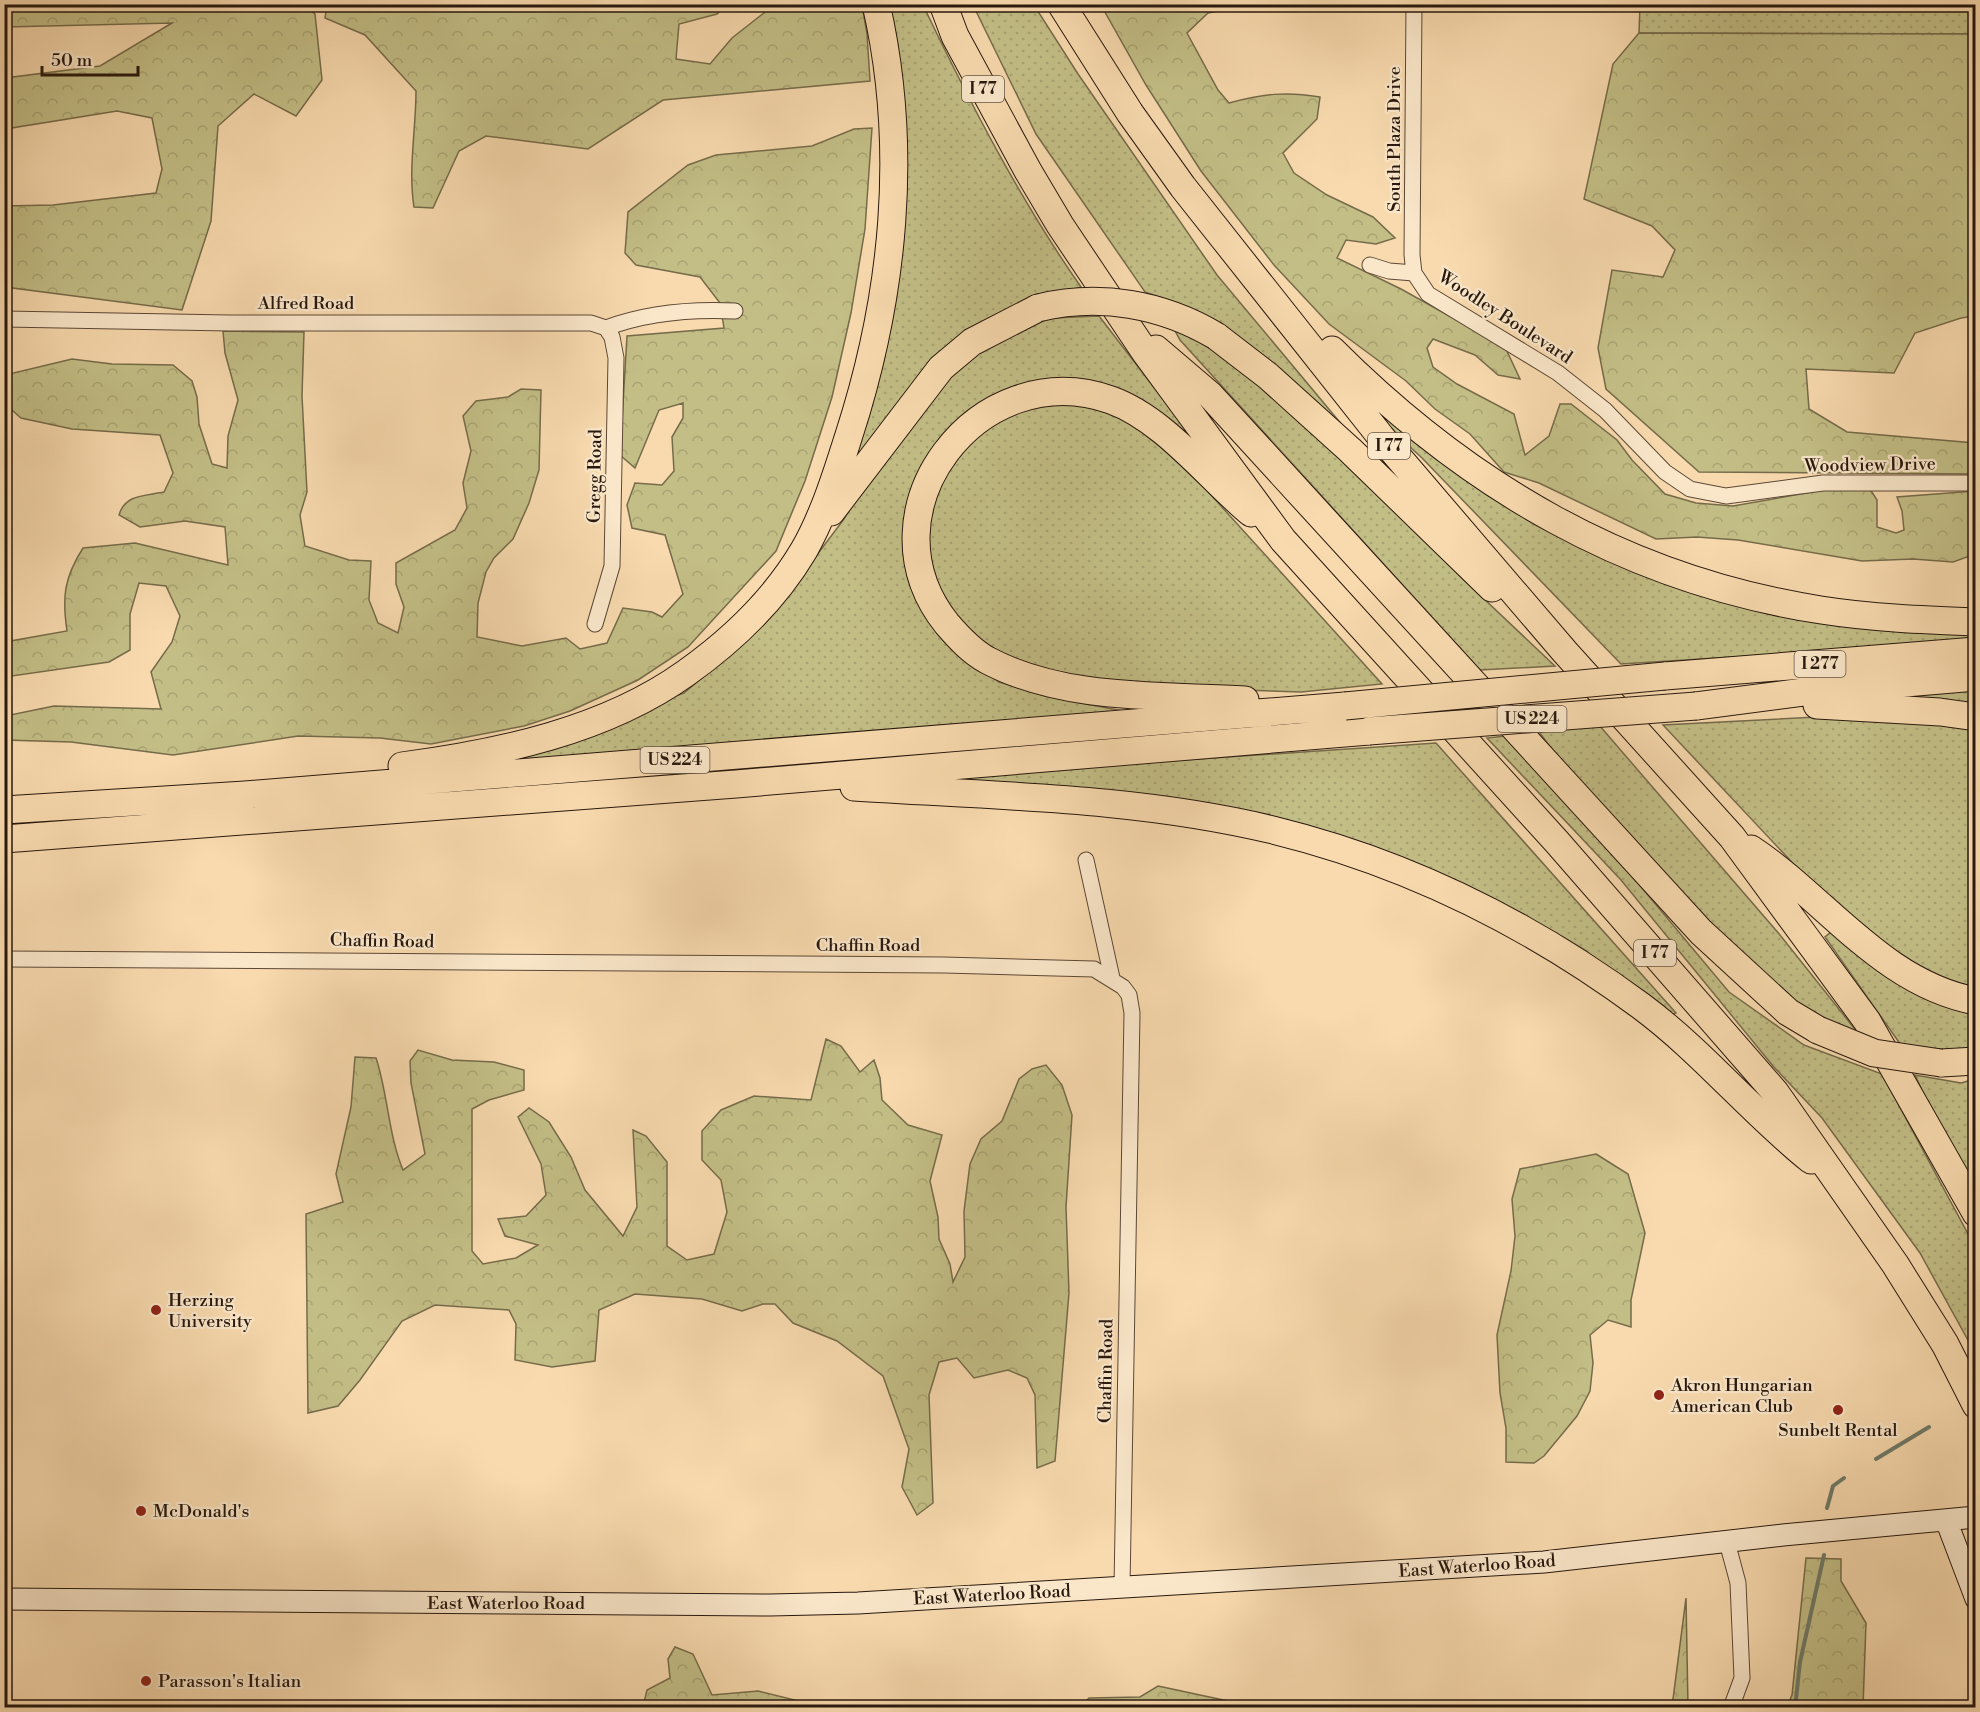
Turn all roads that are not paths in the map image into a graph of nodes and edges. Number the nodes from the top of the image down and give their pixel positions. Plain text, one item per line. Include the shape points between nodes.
1 (876, 4) edge
2 (943, 4) edge
3 (1061, 4) edge
4 (1414, 4) edge
5 (1370, 265) dead end
6 (1414, 273) junction
7 (1262, 289) junction
8 (735, 311) dead end
9 (4, 319) edge
10 (1123, 321) junction
11 (606, 328) junction
12 (1976, 483) edge
13 (1695, 490) joint
14 (1283, 540) junction
15 (804, 550) junction
16 (1976, 622) edge
17 (595, 624) dead end
18 (1976, 651) edge
19 (1565, 652) junction
20 (1976, 677) edge
21 (1345, 706) junction
22 (1696, 706) junction
23 (1976, 717) edge
24 (736, 784) junction
25 (146, 801) junction
26 (4, 810) edge
27 (1732, 837) junction
28 (4, 839) edge
29 (1086, 860) dead end
30 (4, 958) edge
31 (1112, 978) junction
32 (1976, 1001) edge
33 (1976, 1061) edge
34 (1843, 1186) junction
35 (1976, 1213) edge
36 (1976, 1405) edge
37 (1976, 1517) edge
38 (1947, 1520) junction
39 (1727, 1542) junction
40 (1122, 1587) junction
41 (4, 1599) edge
42 (1976, 1599) edge
43 (1731, 1707) edge

1 - 15 highway via 891,97 894,147 888,269 865,385 839,466
2 - 10 highway, I 77 via 955,36 1028,171
3 - 7 highway, I 77 via 1130,113
4 - 6 street, South Plaza Drive
5 - 6 street, Woodley Boulevard
6 - 13 street, Woodley Boulevard via 1428,294 1558,373 1605,410 1665,472
7 - 16 highway via 1437,445 1500,489 1595,541 1674,573 1765,599 1858,615
7 - 19 highway, I 77 via 1381,437
8 - 11 street via 649,316
9 - 11 street, Alfred Road via 591,323
10 - 14 highway, I 77
10 - 33 highway, bridge via 1210,395 1701,932 1788,1012 1818,1030 1874,1053 1941,1063
11 - 17 street, Gregg Road via 616,358 614,531 611,575
12 - 13 street, Woodview Drive via 1823,483 1726,496
14 - 21 highway via 1146,418 1111,400 1071,392 1011,401 965,429 932,471 921,499 917,533 924,581 941,616 970,648 1007,670 1050,682 1124,693
14 - 34 highway, I 77 via 1557,842 1760,1074
15 - 19 highway, bridge via 941,368 972,342 1038,308 1082,300 1129,303 1173,314 1216,336 1268,376 1350,450 1462,561
15 - 25 highway via 754,614 708,657 664,687 596,721 458,757
18 - 21 highway, I 277, bridge
19 - 27 highway, I 77
20 - 22 highway, US 224 via 1811,691
21 - 25 highway, US 224
22 - 23 highway via 1825,705
22 - 24 highway, US 224, bridge
24 - 28 highway, US 224
24 - 34 highway via 831,785 1132,807 1272,830 1380,862 1472,901 1596,974 1684,1041
25 - 26 highway, US 224
27 - 32 highway via 1789,876 1897,968 1937,990
27 - 35 highway, I 77 via 1867,1021
29 - 31 street
30 - 31 street, Chaffin Road via 1077,966
31 - 40 street, Chaffin Road via 1129,995 1132,1031
34 - 36 highway, I 77 via 1945,1344
37 - 38 main road, East Waterloo Road
38 - 39 main road, East Waterloo Road
38 - 42 main road
39 - 40 main road, East Waterloo Road via 1544,1562
39 - 43 street via 1738,1583 1742,1678
40 - 41 main road, East Waterloo Road via 770,1605

